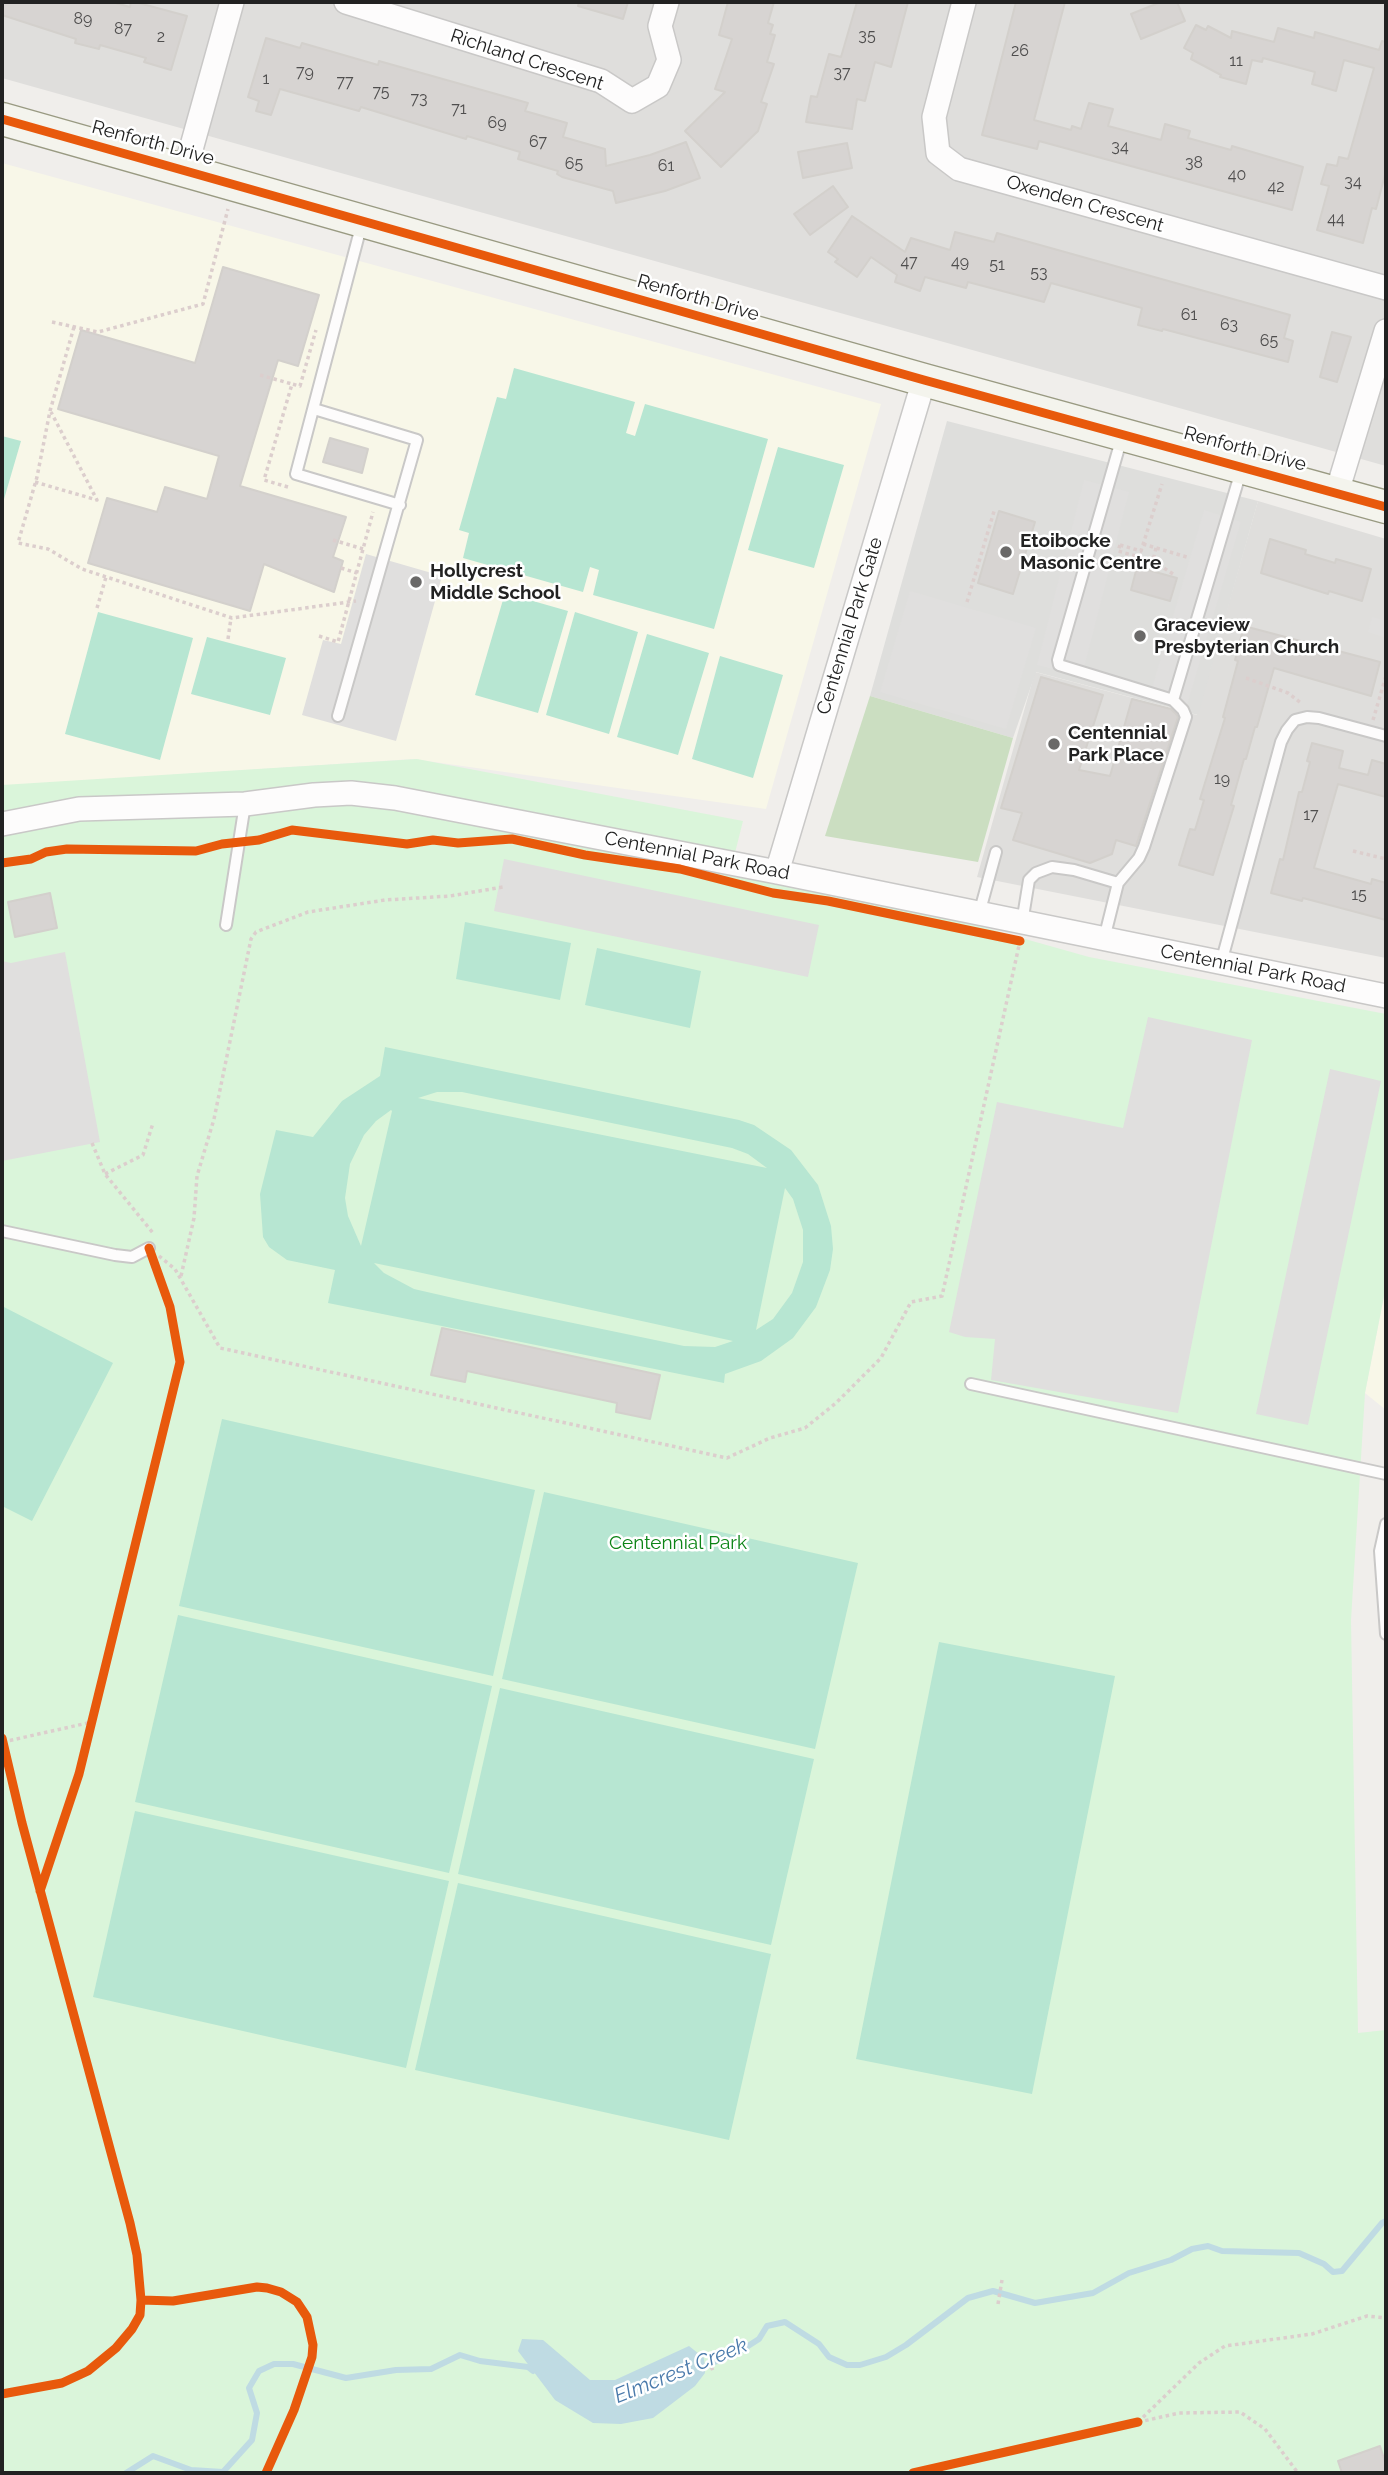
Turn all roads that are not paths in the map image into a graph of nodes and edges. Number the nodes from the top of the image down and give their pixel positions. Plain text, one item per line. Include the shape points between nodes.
1 (232, 2) edge
2 (346, 2) edge
3 (667, 2) edge
4 (964, 2) edge
5 (2, 120) edge
6 (185, 171) junction
7 (363, 221) junction
8 (1386, 288) edge
9 (1386, 331) edge
10 (924, 380) junction
11 (314, 409) junction
12 (1123, 434) junction
13 (1242, 466) junction
14 (1337, 492) junction
15 (400, 505) junction
16 (1386, 507) edge
17 (1173, 700) junction
18 (338, 716) dead end
19 (1386, 737) edge
20 (245, 804) junction
21 (2, 824) edge
22 (996, 852) dead end
23 (777, 872) junction
24 (1118, 883) junction
25 (979, 914) junction
26 (226, 925) dead end
27 (1017, 934) junction
28 (1104, 940) junction
29 (1221, 963) junction
30 (1386, 996) edge
31 (2, 1231) edge
32 (149, 1248) road end
33 (971, 1384) dead end
34 (1386, 1474) edge
35 (1386, 1524) edge
36 (1386, 1634) edge

1 - 6 street
2 - 3 street, Richland Crescent via 601,81 632,101 658,86 670,60 660,26
4 - 8 street, Oxenden Crescent via 933,117 938,153 959,169
5 - 6 main road, Renforth Drive
6 - 7 main road, Renforth Drive
7 - 10 main road, Renforth Drive
7 - 11 lane
9 - 14 street
10 - 12 main road, Renforth Drive
10 - 23 street, Centennial Park Gate
11 - 15 lane via 417,440
11 - 15 lane via 296,474
12 - 13 main road, Renforth Drive
12 - 17 lane via 1058,660 1063,668
13 - 14 main road, Renforth Drive
13 - 17 lane
14 - 16 main road, Renforth Drive
15 - 18 lane
17 - 24 lane via 1186,717 1144,847
19 - 29 lane via 1319,718 1295,720 1281,742
20 - 21 street, Centennial Park Road via 79,809
20 - 23 street, Centennial Park Road via 351,793 395,798
20 - 26 lane
22 - 25 lane
23 - 25 street, Centennial Park Road
24 - 27 lane via 1052,867 1035,873 1029,880
24 - 28 lane
25 - 27 street, Centennial Park Road
27 - 28 street, Centennial Park Road
28 - 29 street, Centennial Park Road
29 - 30 street, Centennial Park Road
31 - 32 lane via 115,1255 132,1256
33 - 34 lane
35 - 36 lane via 1380,1550

